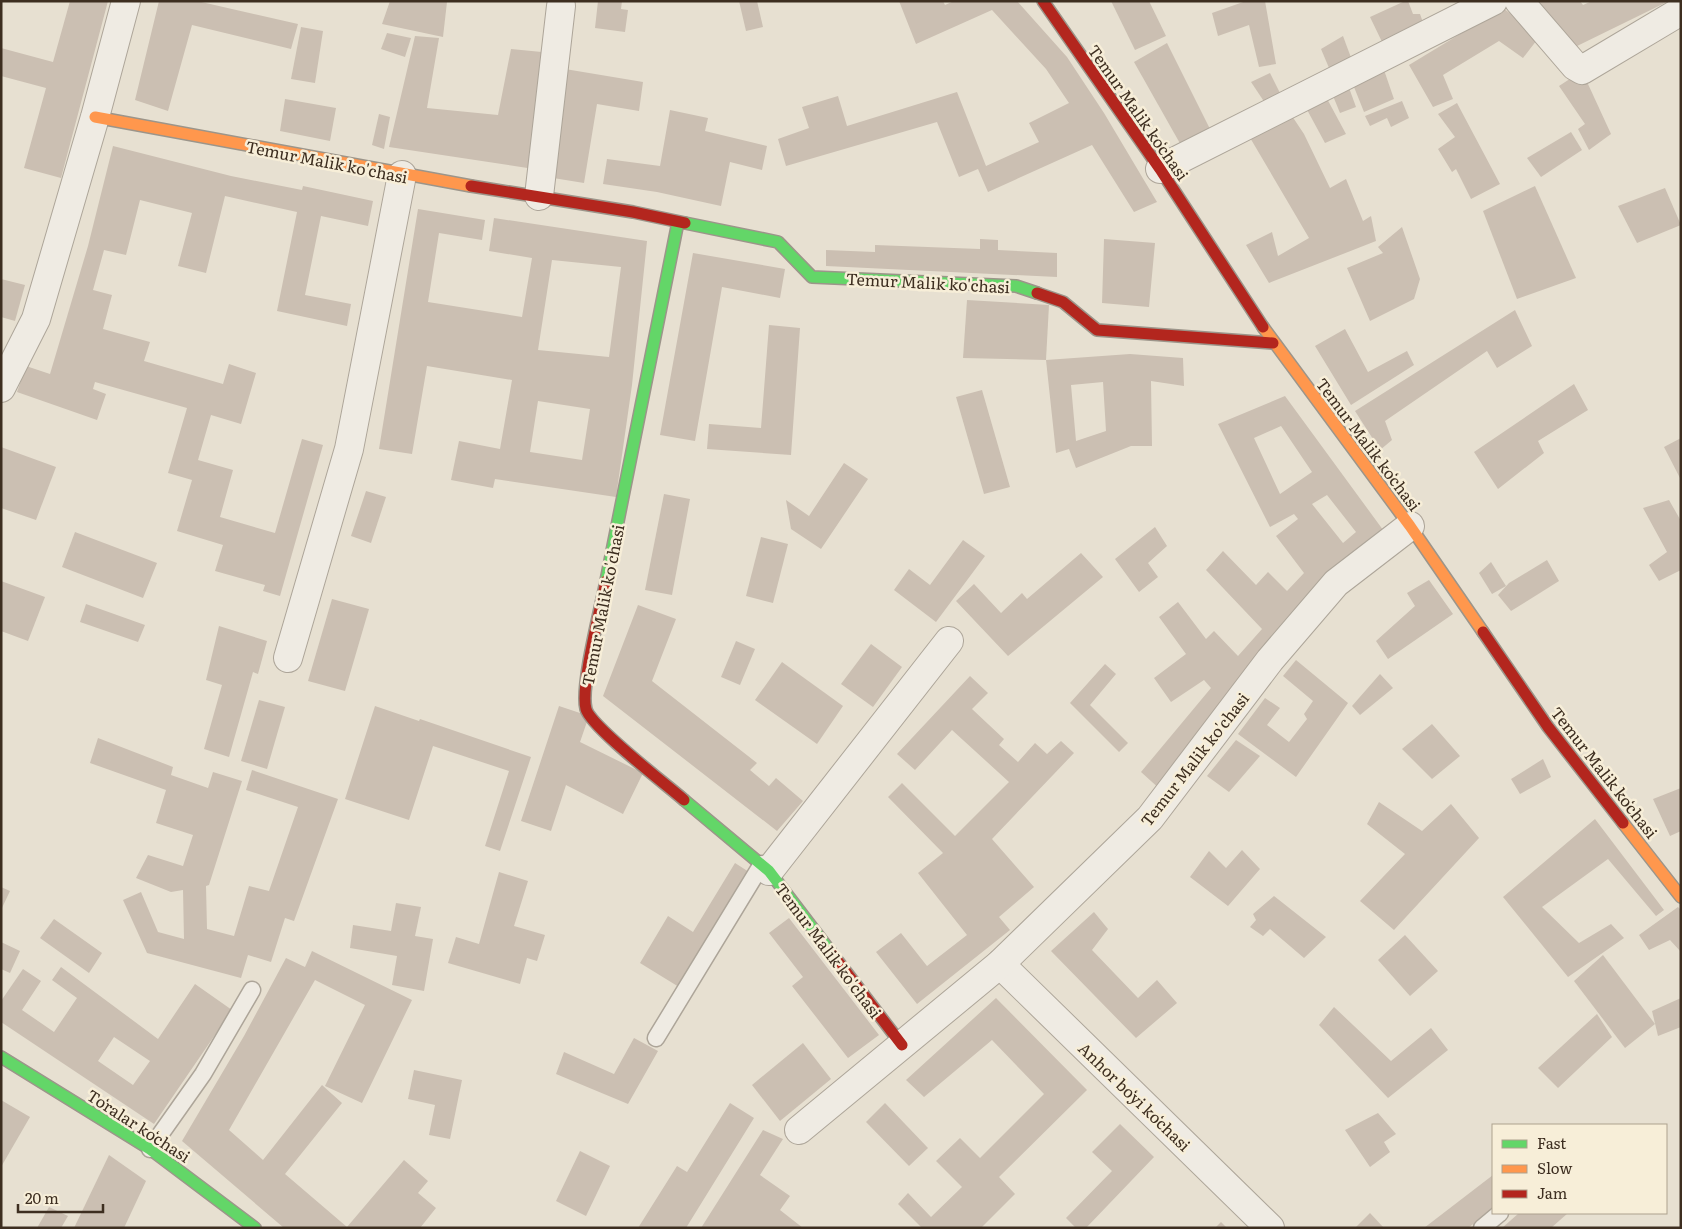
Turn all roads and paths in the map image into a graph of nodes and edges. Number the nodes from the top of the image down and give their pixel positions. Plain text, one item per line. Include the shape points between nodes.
1 (126, 1) edge
2 (1043, 1) edge
3 (1493, 1) edge
4 (1519, 1) edge
5 (561, 6) dead end
6 (1679, 17) edge
7 (95, 117) junction
8 (1160, 169) junction
9 (402, 175) junction
10 (539, 196) junction
11 (678, 222) junction
12 (1272, 343) junction
13 (1, 388) edge
14 (1410, 526) junction
15 (948, 641) dead end
16 (288, 658) dead end
17 (766, 868) junction
18 (1681, 897) edge
19 (1000, 964) junction
20 (252, 990) dead end
21 (656, 1038) dead end
22 (902, 1045) junction
23 (1, 1057) edge
24 (799, 1130) dead end
25 (150, 1149) junction
26 (1499, 1214) edge
27 (247, 1224) edge
28 (1270, 1228) edge
29 (1482, 1228) edge

1 - 7 street
2 - 8 street, Temur Malik koʻchasi
3 - 8 street
4 - 6 street via 1582,70
5 - 10 street
7 - 9 street, Temur Malik ko'chasi
7 - 13 street via 36,319
8 - 12 street, Temur Malik koʻchasi
9 - 10 street, Temur Malik ko'chasi
9 - 16 street via 349,449
10 - 11 street, Temur Malik ko'chasi
11 - 12 street, Temur Malik ko'chasi via 778,242 812,277 1016,286 1063,302 1097,330
11 - 17 street, Temur Malik ko'chasi via 586,682 586,710 605,733
12 - 14 street, Temur Malik koʻchasi
14 - 18 street, Temur Malik koʻchasi via 1548,727
14 - 19 street, Temur Malik ko'chasi via 1336,583 1270,660 1150,818
15 - 17 street
17 - 21 lane
17 - 22 street, Temur Malik ko'chasi
19 - 22 street, Temur Malik ko'chasi
19 - 28 street, Anhor boʻyi koʻchasi
20 - 25 lane via 203,1074
22 - 24 street, Temur Malik ko'chasi
23 - 25 street, Toʻralar koʻchasi
25 - 27 street, Toʻralar koʻchasi
26 - 29 lane

